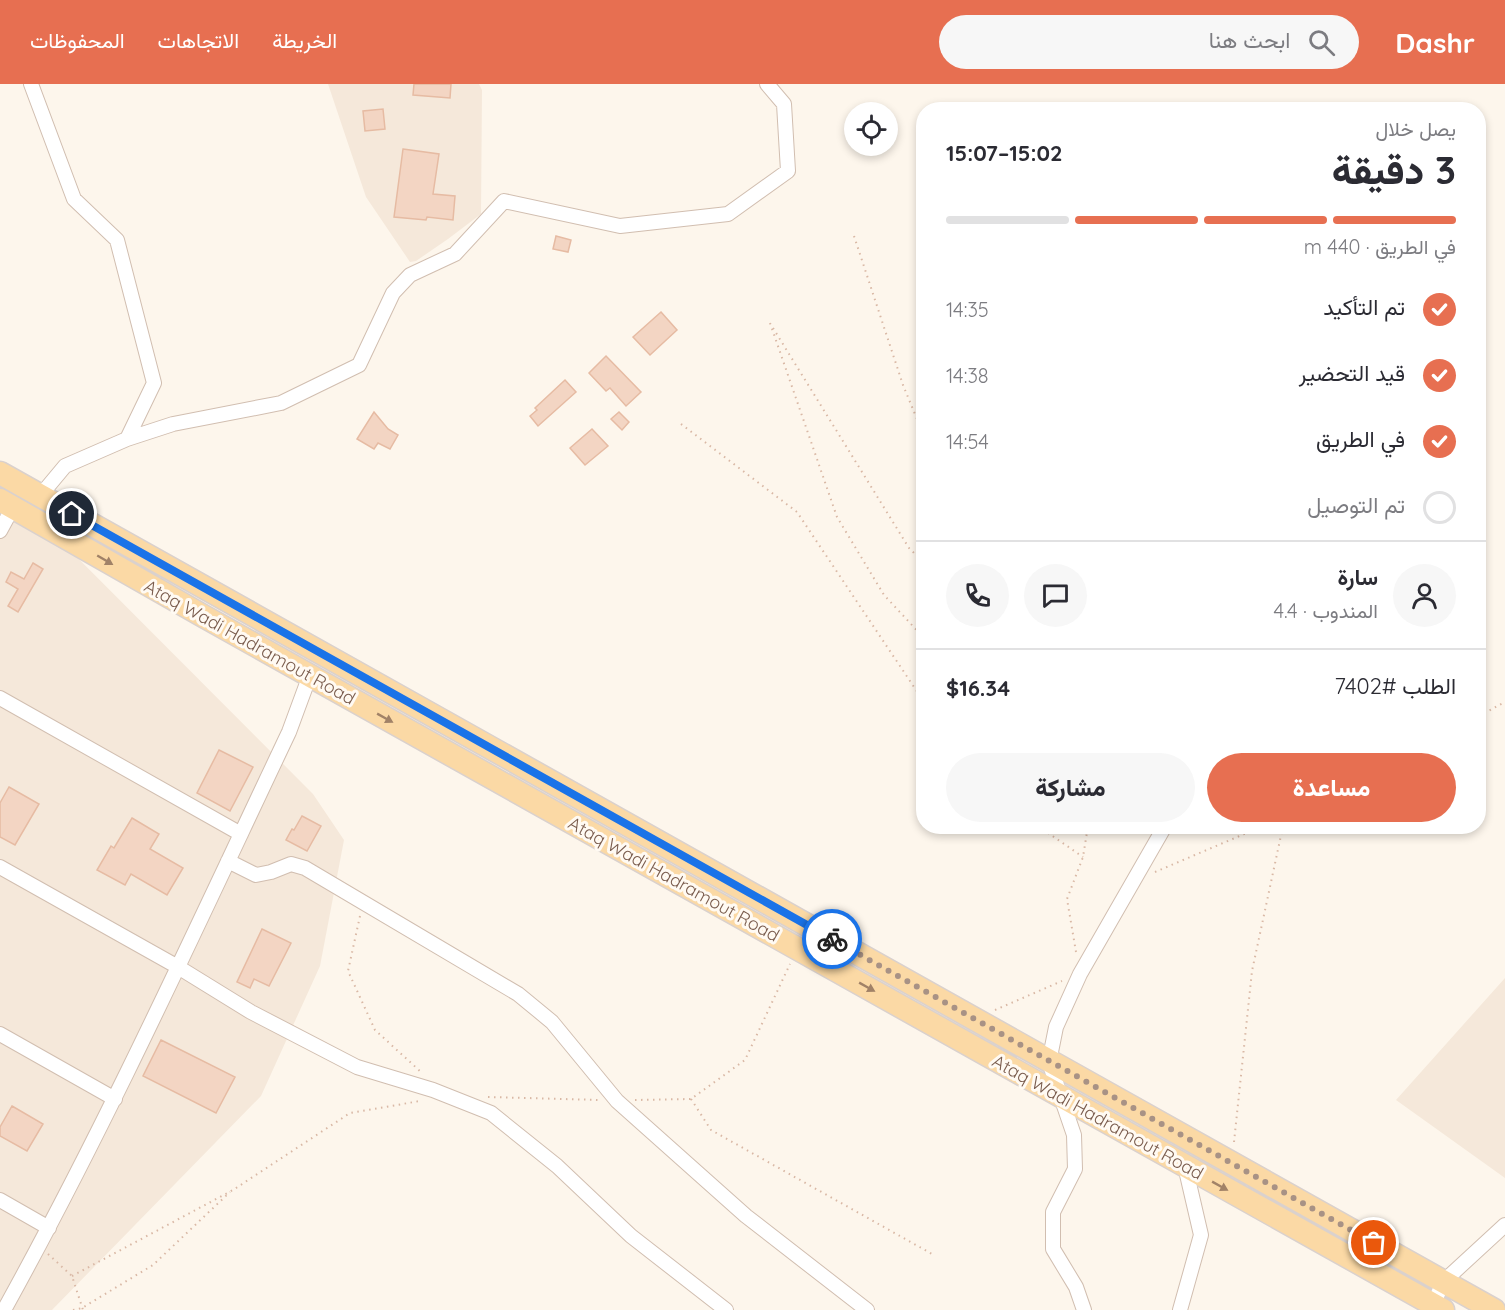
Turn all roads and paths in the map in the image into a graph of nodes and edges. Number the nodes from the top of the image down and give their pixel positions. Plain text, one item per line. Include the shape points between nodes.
1 (31, 84) edge
2 (767, 84) edge
3 (854, 236) dead end
4 (916, 417) edge
5 (681, 424) dead end
6 (127, 439) junction
7 (0, 473) edge
8 (40, 496) junction
9 (7, 504) edge
10 (88, 524) junction
11 (0, 531) edge
12 (916, 555) edge
13 (916, 629) edge
14 (310, 675) junction
15 (916, 690) edge
16 (0, 698) edge
17 (1505, 702) edge
18 (1486, 712) edge
19 (241, 834) junction
20 (1050, 834) edge
21 (1086, 834) edge
22 (1161, 834) edge
23 (1244, 834) edge
24 (1281, 834) edge
25 (1083, 857) junction
26 (228, 861) junction
27 (0, 867) edge
28 (1136, 880) junction
29 (363, 901) junction
30 (797, 948) junction
31 (178, 966) junction
32 (1080, 974) junction
33 (973, 1019) junction
34 (0, 1034) edge
35 (1049, 1062) junction
36 (424, 1074) dead end
37 (448, 1096) junction
38 (1060, 1096) junction
39 (482, 1097) dead end
40 (115, 1099) junction
41 (691, 1099) junction
42 (617, 1101) junction
43 (1231, 1163) junction
44 (1185, 1166) junction
45 (232, 1190) junction
46 (0, 1200) edge
47 (1505, 1225) edge
48 (50, 1228) junction
49 (1374, 1243) junction
50 (40, 1246) junction
51 (932, 1254) dead end
52 (1362, 1265) junction
53 (72, 1276) junction
54 (1443, 1282) junction
55 (1436, 1308) edge
56 (83, 1309) edge
57 (4, 1310) edge
58 (73, 1310) edge
59 (726, 1310) edge
60 (867, 1310) edge
61 (1084, 1310) edge
62 (1180, 1310) edge
63 (1494, 1310) edge

1 - 6 street via 75,199 117,240 154,383
2 - 6 street via 784,104 788,171 728,214 620,226 504,201 455,254 410,275 393,293 358,365 281,403 173,424
3 - 4 path
5 - 15 path via 797,512
6 - 8 street via 65,466
7 - 8 main road, Ataq Wadi Hadramout Road
8 - 10 main road, Ataq Wadi Hadramout Road
9 - 10 main road via 30,501
9 - 11 street
9 -> 14 main road, Ataq Wadi Hadramout Road
10 - 33 main road, Ataq Wadi Hadramout Road
12 - 13 path via 770,323 837,517 884,595
14 - 19 street via 289,732
14 -> 30 main road, Ataq Wadi Hadramout Road
16 - 19 street
17 - 18 path
19 - 26 street
20 - 25 path
21 - 25 path
22 - 28 street
23 - 28 path
24 - 43 path via 1252,971
25 - 32 path via 1067,899
26 - 29 street via 256,875 291,864 305,868
26 - 31 street
27 - 31 street
28 - 32 street
29 - 36 path via 348,971 375,1030
29 - 42 street via 518,994 552,1022
30 -> 38 main road, Ataq Wadi Hadramout Road
30 - 41 path via 745,1060
31 - 37 street via 251,1012 357,1067
31 - 40 street
32 - 33 path
32 - 35 street via 1056,1027
33 - 35 main road, Ataq Wadi Hadramout Road
34 - 40 street
35 - 38 street
35 - 43 main road, Ataq Wadi Hadramout Road
37 - 45 path via 350,1113
37 - 59 street via 491,1113 557,1166 631,1236
38 - 44 main road, Ataq Wadi Hadramout Road
38 - 61 street via 1074,1135 1075,1169 1053,1212 1053,1249 1076,1287
39 - 42 path
40 - 48 street
41 - 42 path
41 - 51 path via 711,1131
42 - 60 street via 746,1216
43 - 49 main road, Ataq Wadi Hadramout Road
44 -> 52 main road, Ataq Wadi Hadramout Road
44 - 62 street via 1201,1234
45 - 53 path
45 - 56 path via 153,1265
46 - 48 street
47 - 54 street
48 - 50 street
49 - 52 main road
49 - 54 main road, Ataq Wadi Hadramout Road
50 - 53 path
50 - 57 street
52 - 55 main road, Ataq Wadi Hadramout Road
53 - 56 path
54 - 55 street
54 - 63 main road, Ataq Wadi Hadramout Road
56 - 58 path

